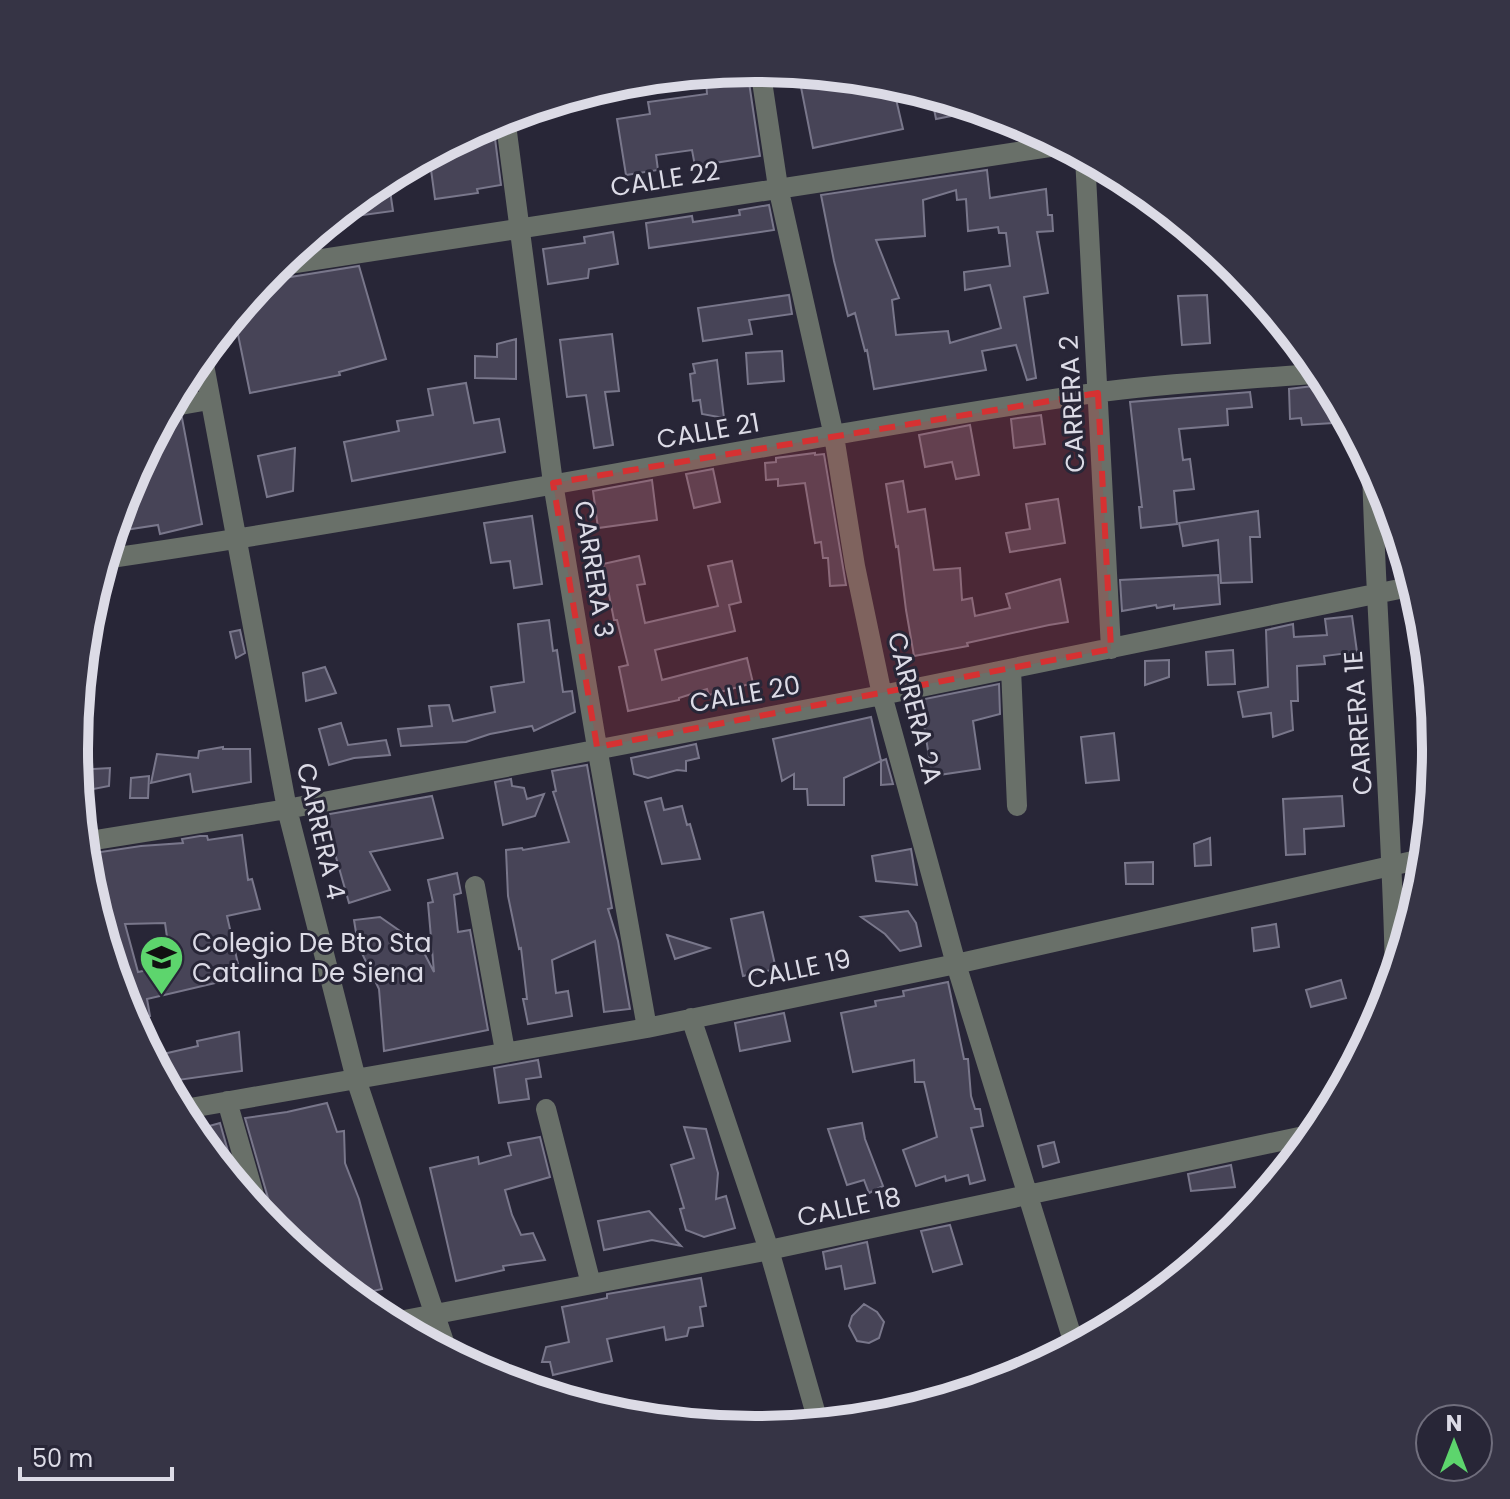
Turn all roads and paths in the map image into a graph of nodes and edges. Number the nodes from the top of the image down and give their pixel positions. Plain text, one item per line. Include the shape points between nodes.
1 (762, 82) edge
2 (507, 130) edge
3 (1043, 148) edge
4 (1086, 169) edge
5 (778, 187) junction
6 (519, 229) junction
7 (300, 262) edge
8 (205, 372) edge
9 (1307, 374) edge
10 (1098, 393) junction
11 (209, 400) junction
12 (184, 404) edge
13 (834, 436) junction
14 (553, 483) junction
15 (1373, 496) edge
16 (238, 540) junction
17 (116, 557) edge
18 (1403, 588) edge
19 (1375, 592) junction
20 (1111, 649) junction
21 (1011, 669) junction
22 (882, 695) junction
23 (597, 747) junction
24 (1017, 806) dead end
25 (287, 809) junction
26 (94, 840) edge
27 (1413, 860) edge
28 (1393, 864) junction
29 (475, 886) dead end
30 (1394, 940) edge
31 (956, 964) junction
32 (691, 1018) junction
33 (647, 1028) junction
34 (505, 1051) junction
35 (356, 1079) junction
36 (227, 1101) junction
37 (192, 1108) edge
38 (546, 1109) dead end
39 (1298, 1137) edge
40 (252, 1189) edge
41 (1028, 1196) junction
42 (769, 1250) junction
43 (591, 1284) junction
44 (436, 1315) junction
45 (408, 1320) edge
46 (1072, 1337) edge
47 (444, 1340) edge
48 (816, 1414) edge

1 - 5 street, CARRERA 2A
2 - 6 street, CARRERA 3
3 - 5 street, CALLE 22
4 - 10 street, CARRERA 2
5 - 6 street, CALLE 22
5 - 13 street, CARRERA 2A
6 - 7 street, CALLE 22
6 - 14 street, CARRERA 3
8 - 11 street, CARRERA 4
9 - 10 street, CALLE 21
10 - 13 street, CALLE 21
10 - 20 street, CARRERA 2
11 - 12 street
11 - 16 street, CARRERA 4
13 - 14 street, CALLE 21
13 - 22 street, CARRERA 2A
14 - 16 street, CALLE 21
14 - 23 street, CARRERA 3
15 - 19 street, CARRERA 1E
16 - 17 street, CALLE 21
16 - 25 street, CARRERA 4
18 - 19 street, CALLE 20
19 - 20 street, CALLE 20
19 - 28 street, CARRERA 1E
20 - 21 street, CALLE 20
21 - 22 street, CALLE 20
21 - 24 street
22 - 23 street, CALLE 20
22 - 31 street, CARRERA 2A
23 - 25 street, CALLE 20
23 - 33 street, CARRERA 3
25 - 26 street, CALLE 20
25 - 35 street, CARRERA 4
27 - 28 street, CALLE 19
28 - 30 street, CARRERA 1E
28 - 31 street, CALLE 19
29 - 34 street
31 - 32 street, CALLE 19
31 - 41 street, CARRERA 2A
32 - 33 street, CALLE 19
32 - 42 street
33 - 34 street, CALLE 19
34 - 35 street, CALLE 19
35 - 36 street, CALLE 19
35 - 44 street, CARRERA 4
36 - 37 street, CALLE 19
36 - 40 street
38 - 43 street
39 - 41 street, CALLE 18
41 - 42 street, CALLE 18
41 - 46 street, CARRERA 2A
42 - 43 street, CALLE 18
42 - 48 street
43 - 44 street, CALLE 18
44 - 45 street, CALLE 18
44 - 47 street, CARRERA 4

